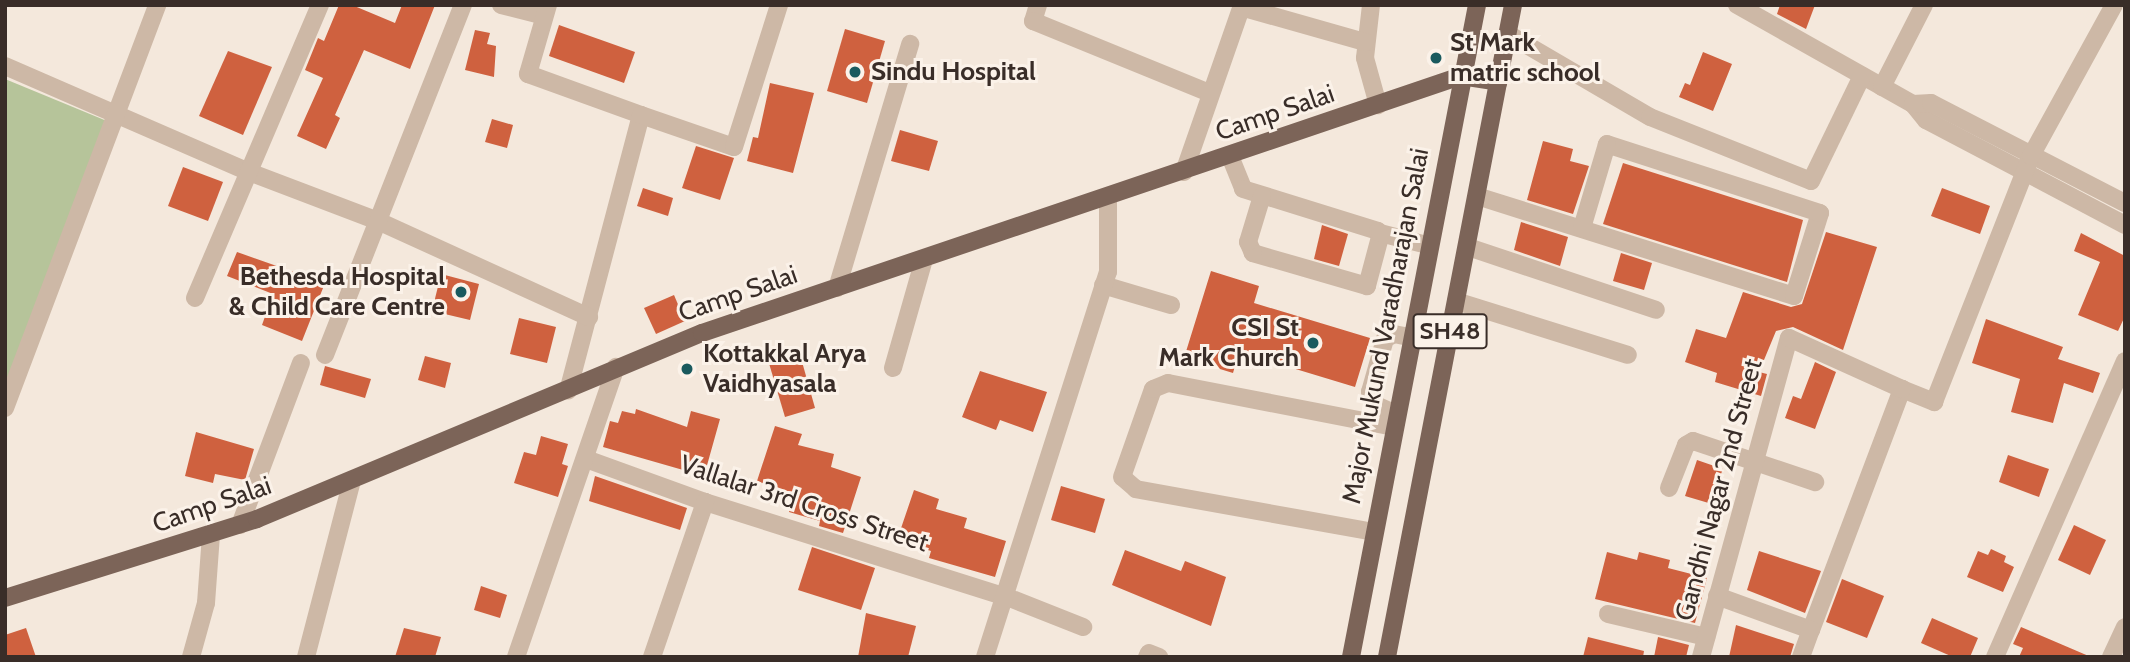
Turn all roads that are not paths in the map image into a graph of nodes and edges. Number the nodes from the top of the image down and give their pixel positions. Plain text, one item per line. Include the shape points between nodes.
1 (157, 5) edge
2 (320, 5) edge
3 (463, 5) edge
4 (501, 5) edge
5 (779, 5) edge
6 (1038, 5) edge
7 (1371, 5) edge
8 (1477, 5) edge
9 (1513, 5) edge
10 (1737, 5) edge
11 (1924, 5) edge
12 (2114, 5) edge
13 (1241, 6) edge
14 (546, 11) edge
15 (1507, 34) junction
16 (1365, 41) junction
17 (910, 44) dead end
18 (5, 66) edge
19 (1461, 76) junction
20 (1862, 76) junction
21 (1499, 82) junction
22 (1882, 87) junction
23 (1209, 93) junction
24 (1378, 105) junction
25 (115, 113) junction
26 (641, 115) junction
27 (1230, 156) junction
28 (2028, 164) junction
29 (249, 172) junction
30 (1184, 172) junction
31 (1262, 196) junction
32 (1480, 197) junction
33 (1108, 198) junction
34 (2125, 203) edge
35 (378, 221) junction
36 (2125, 225) edge
37 (1582, 228) junction
38 (1380, 233) junction
39 (1427, 244) junction
40 (1468, 247) junction
41 (924, 259) junction
42 (1103, 285) junction
43 (837, 288) junction
44 (195, 298) dead end
45 (1456, 301) junction
46 (1171, 306) dead end
47 (1656, 310) dead end
48 (589, 317) junction
49 (1410, 337) junction
50 (325, 355) dead end
51 (1628, 355) dead end
52 (2125, 361) edge
53 (301, 363) dead end
54 (617, 367) junction
55 (893, 368) dead end
56 (1902, 389) junction
57 (568, 391) junction
58 (5, 408) edge
59 (1395, 421) junction
60 (586, 459) junction
61 (1754, 464) junction
62 (1815, 482) dead end
63 (351, 484) junction
64 (1669, 488) dead end
65 (705, 502) junction
66 (240, 525) junction
67 (1374, 532) junction
68 (211, 536) junction
69 (1717, 596) junction
70 (1007, 597) junction
71 (5, 598) edge
72 (1608, 614) dead end
73 (2125, 626) edge
74 (1083, 627) dead end
75 (1811, 630) junction
76 (1706, 638) junction
77 (191, 657) edge
78 (306, 657) edge
79 (516, 657) edge
80 (652, 657) edge
81 (985, 657) edge
82 (1147, 657) edge
83 (1159, 657) edge
84 (1350, 657) edge
85 (1387, 657) edge
86 (1701, 657) edge
87 (1801, 657) edge
88 (1995, 657) edge
89 (2111, 657) edge

1 - 25 street
2 - 29 street
3 - 35 street
4 - 14 street
5 - 26 street via 734,147
6 - 23 street via 1033,21
7 - 16 street
8 - 19 main road, Major Mukund Varadharajan Salai / SH48
9 - 15 main road, SH48
10 - 20 street
11 - 22 street
12 - 28 street
13 - 16 street
13 - 23 street
14 - 26 street via 528,75
15 - 20 street via 1650,117 1811,181
15 - 21 main road, SH48
16 - 24 street
17 - 43 street
18 - 25 street
19 - 21 main road, Camp Salai
19 - 24 main road, Camp Salai
19 - 39 main road, Major Mukund Varadharajan Salai / SH48
20 - 22 street
21 - 32 main road, SH48
22 - 28 street via 1913,104 1931,103
23 - 30 street
24 - 27 main road, Camp Salai
25 - 29 street
25 - 58 street
26 - 48 street
27 - 30 main road, Camp Salai
27 - 31 street via 1238,183
28 - 34 street
28 - 36 street
28 - 56 street via 1934,402
29 - 35 street
29 - 44 street
30 - 33 main road, Camp Salai
31 - 38 street
31 - 38 street via 1248,242 1253,253 1367,286
32 - 37 street
32 - 40 main road, SH48
33 - 41 main road, Camp Salai
33 - 42 street
35 - 48 street
35 - 50 street
37 - 37 street via 1794,296 1821,213 1606,144
38 - 39 street
39 - 49 main road, Major Mukund Varadharajan Salai / SH48
40 - 45 main road, SH48
40 - 47 street
41 - 43 main road, Camp Salai
41 - 55 street
42 - 46 street
42 - 70 street
43 - 54 main road, Camp Salai
45 - 51 street
45 - 85 main road, SH48
48 - 57 street
49 - 59 main road, Major Mukund Varadharajan Salai / SH48
49 - 59 street via 1394,334 1385,339 1370,392 1374,404
52 - 88 street
53 - 66 street
54 - 57 main road, Camp Salai
54 - 60 street
56 - 61 street, Gandhi Nagar 2nd Street via 1789,338
56 - 75 street
57 - 63 main road, Camp Salai
59 - 67 main road, Major Mukund Varadharajan Salai / SH48
59 - 67 street via 1168,383 1153,389 1122,477 1136,489
60 - 65 street, Vallalar 3rd Cross Street
60 - 79 street
61 - 62 street
61 - 64 street via 1703,442 1689,442
61 - 69 street, Gandhi Nagar 2nd Street
63 - 66 main road, Camp Salai
63 - 78 street
65 - 70 street, Vallalar 3rd Cross Street
65 - 80 street
66 - 68 main road, Camp Salai
67 - 84 main road, Major Mukund Varadharajan Salai / SH48
68 - 71 main road, Camp Salai
68 - 77 street via 206,603
69 - 75 street
69 - 76 street, Gandhi Nagar 2nd Street
70 - 74 street, Vallalar 3rd Cross Street
70 - 81 street
72 - 76 street
73 - 89 street
75 - 87 street
76 - 86 street, Gandhi Nagar 2nd Street
82 - 83 street via 1149,653

